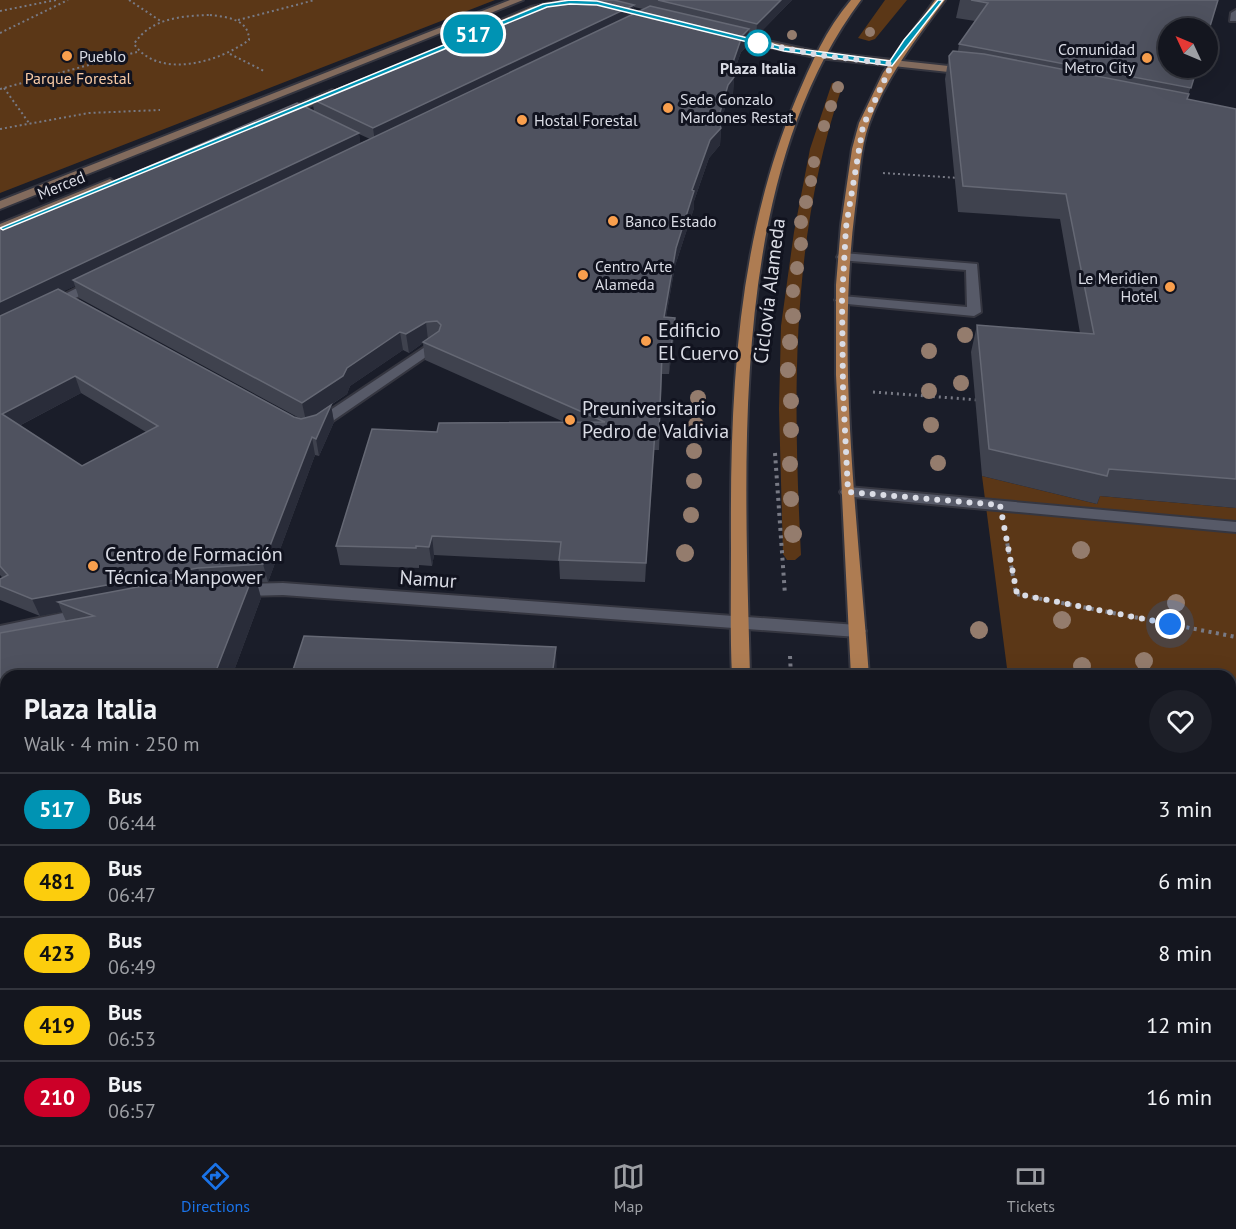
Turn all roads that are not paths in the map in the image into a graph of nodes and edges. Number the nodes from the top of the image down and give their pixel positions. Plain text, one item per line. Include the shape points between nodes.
1 (518, 0) edge
2 (856, 0) edge
3 (940, 0) edge
4 (582, 2) edge
5 (712, 32) edge
6 (443, 47) edge
7 (819, 55) junction
8 (892, 64) junction
9 (980, 73) edge
10 (347, 87) edge
11 (272, 118) edge
12 (120, 179) edge
13 (0, 205) edge
14 (0, 228) edge
15 (843, 257) junction
16 (107, 277) edge
17 (64, 298) junction
18 (842, 300) junction
19 (43, 308) edge
20 (84, 309) edge
21 (434, 345) edge
22 (304, 429) edge
23 (848, 492) junction
24 (1236, 527) edge
25 (215, 592) edge
26 (105, 611) edge
27 (740, 624) junction
28 (857, 631) junction
29 (0, 632) edge
30 (741, 670) edge
31 (860, 670) edge

1 - 13 main road, Merced
2 - 7 main road
3 - 8 main road
4 - 6 main road via 534,9
5 - 7 main road
7 - 8 main road
7 - 27 main road via 799,98 772,182 755,260 741,424
8 - 9 main road
8 - 15 main road via 863,126
10 - 11 main road via 298,111
12 - 14 main road, Merced
15 - 18 main road
15 - 18 street via 972,267 974,312
16 - 17 street
17 - 19 street
17 - 20 street
18 - 23 main road
21 - 22 street via 314,427
23 - 24 street
23 - 28 main road
25 - 27 street, Namur via 283,589
26 - 29 street
27 - 28 street, Namur
27 - 30 main road
28 - 31 main road

